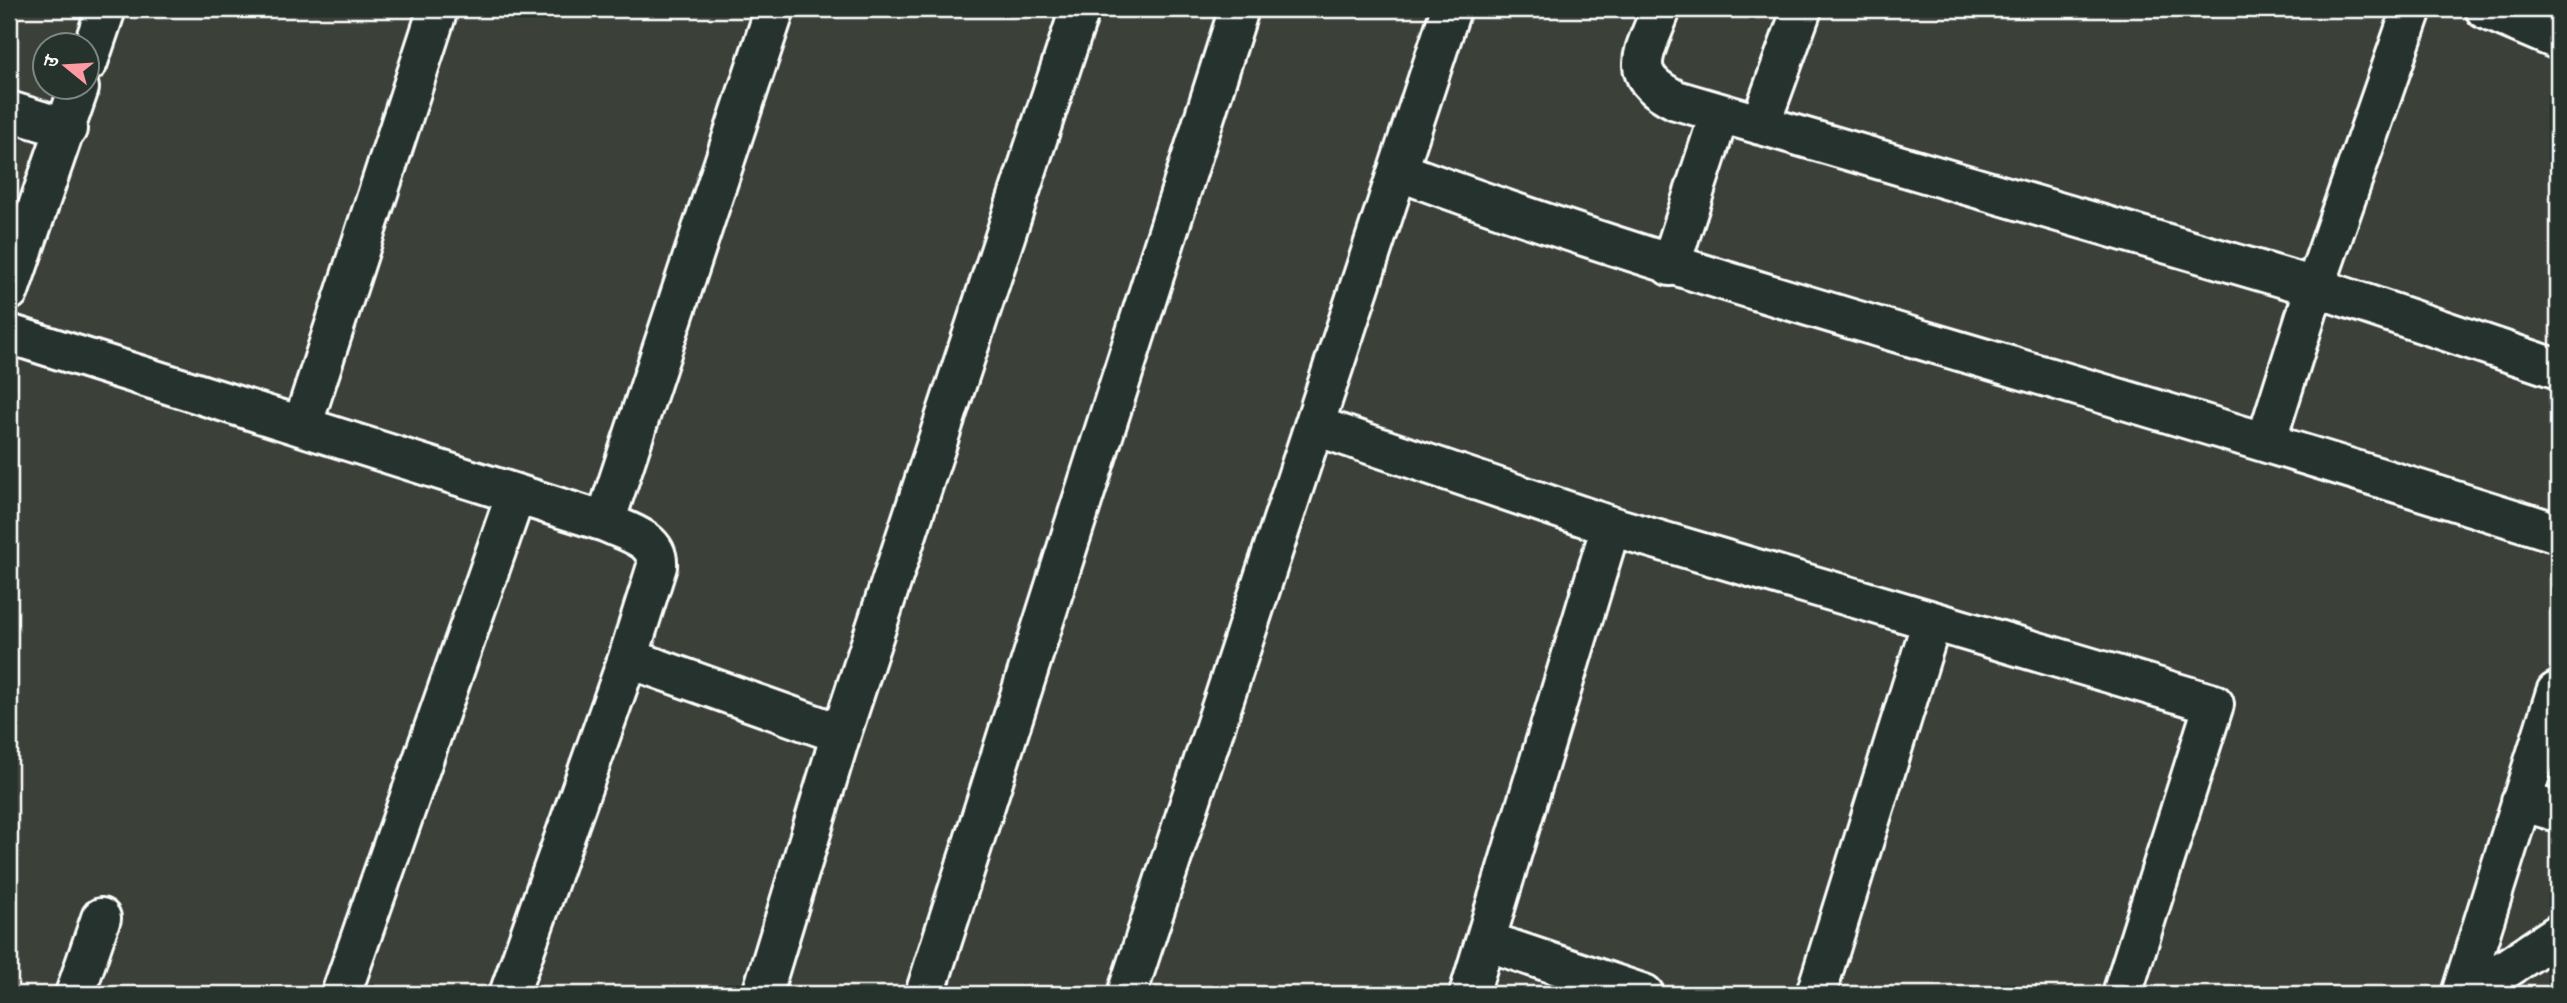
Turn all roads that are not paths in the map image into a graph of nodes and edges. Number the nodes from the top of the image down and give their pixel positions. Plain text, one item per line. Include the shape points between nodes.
1 (106, 9) edge
2 (438, 9) edge
3 (775, 9) edge
4 (1080, 9) edge
5 (1239, 9) edge
6 (1451, 9) edge
7 (1661, 9) edge
8 (1802, 9) edge
9 (2412, 9) edge
10 (2486, 9) edge
11 (98, 32) edge
12 (2558, 40) edge
13 (75, 102) edge
14 (9, 111) edge
15 (1720, 113) junction
16 (1760, 125) junction
17 (67, 129) junction
18 (1398, 171) junction
19 (1670, 266) junction
20 (2315, 287) junction
21 (9, 291) edge
22 (9, 334) edge
23 (2558, 369) edge
24 (302, 426) junction
25 (1316, 426) junction
26 (2266, 442) junction
27 (516, 494) junction
28 (606, 522) junction
29 (1611, 526) junction
30 (2558, 533) edge
31 (1932, 621) junction
32 (628, 658) junction
33 (2556, 692) dead end
34 (841, 734) junction
35 (2521, 801) junction
36 (2558, 812) edge
37 (101, 918) dead end
38 (2558, 934) edge
39 (1486, 941) junction
40 (75, 994) edge
41 (341, 994) edge
42 (509, 994) edge
43 (762, 994) edge
44 (925, 994) edge
45 (1127, 994) edge
46 (1469, 994) edge
47 (1644, 994) edge
48 (1816, 994) edge
49 (2122, 994) edge
50 (2461, 994) edge
51 (2468, 994) edge

1 - 11 street
2 - 24 street
3 - 28 street
4 - 34 street
5 - 44 street
6 - 18 street
7 - 15 street via 1643,60 1644,78 1655,90 1676,100
8 - 16 street
9 - 20 street
10 - 12 street
13 - 17 street
14 - 17 street
15 - 16 street
15 - 19 street
16 - 20 street
17 - 21 street
18 - 19 street
18 - 25 street
19 - 26 street
20 - 23 street
20 - 26 street
22 - 24 street
24 - 27 street
25 - 29 street
25 - 45 street
26 - 30 street
27 - 28 street
27 - 41 street
28 - 32 street via 658,552
29 - 31 street
29 - 39 street
31 - 48 street
31 - 49 street via 2214,704
32 - 34 street
32 - 42 street
33 - 35 street
34 - 43 street
35 - 36 street
35 - 50 street
37 - 40 street
38 - 51 street
39 - 46 street
39 - 47 street

